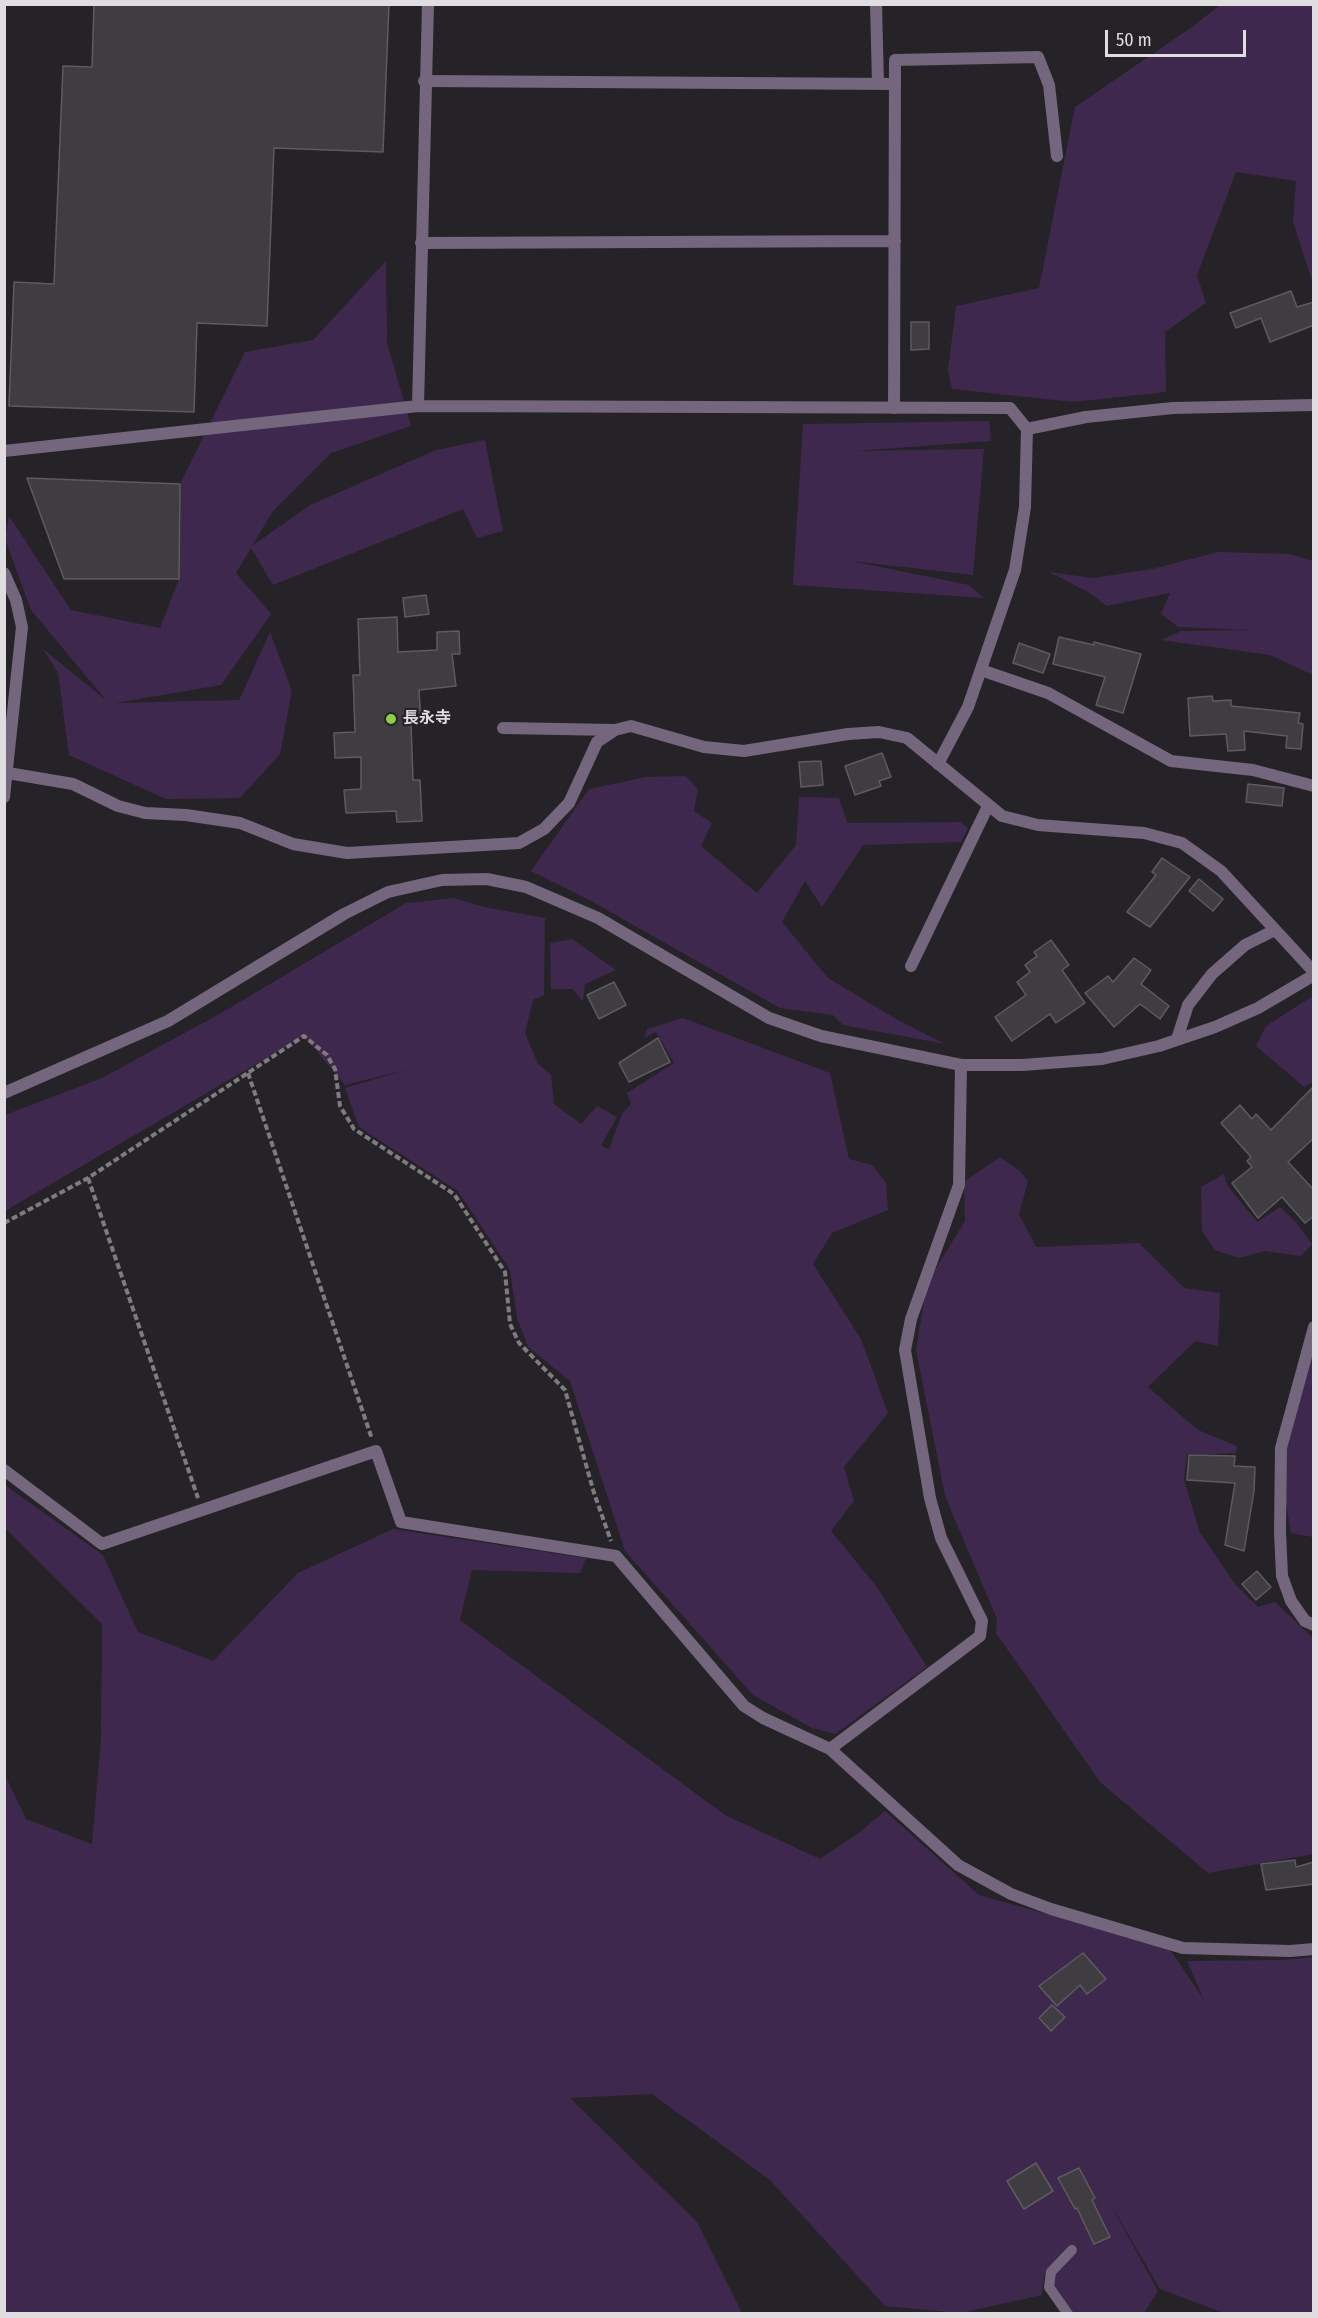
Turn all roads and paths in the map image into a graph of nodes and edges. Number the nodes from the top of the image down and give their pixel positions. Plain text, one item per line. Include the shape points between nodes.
1 (428, 4) edge
2 (876, 4) edge
3 (424, 81) junction
4 (878, 84) junction
5 (895, 84) junction
6 (1057, 156) dead end
7 (895, 241) junction
8 (421, 243) junction
9 (1314, 405) edge
10 (418, 406) junction
11 (894, 408) junction
12 (1028, 429) junction
13 (4, 451) edge
14 (4, 573) edge
15 (981, 670) junction
16 (503, 728) dead end
17 (615, 730) junction
18 (938, 764) junction
19 (8, 773) junction
20 (1314, 786) edge
21 (4, 797) edge
22 (988, 806) junction
23 (1275, 930) junction
24 (911, 966) dead end
25 (1314, 974) edge
26 (1177, 1039) junction
27 (961, 1065) junction
28 (248, 1073) junction
29 (4, 1093) edge
30 (88, 1179) junction
31 (4, 1223) edge
32 (1314, 1327) edge
33 (376, 1451) junction
34 (4, 1470) edge
35 (202, 1510) junction
36 (616, 1556) junction
37 (1314, 1625) edge
38 (830, 1749) junction
39 (1314, 1949) edge
40 (1072, 2250) dead end
41 (1068, 2313) edge

1 - 3 street
2 - 4 street
3 - 4 street
3 - 8 street
4 - 5 street
5 - 6 street via 895,60 1038,57 1049,85
5 - 7 street
7 - 8 street
7 - 11 street
8 - 10 street
9 - 12 street via 1173,408 1086,417
10 - 11 street
10 - 13 street
11 - 12 street via 1010,408
12 - 15 street via 1025,507 1015,570
14 - 19 street via 22,627
15 - 18 street via 968,707
15 - 20 street via 1048,693 1171,760 1253,770
16 - 17 street
17 - 18 street via 631,726 704,747 744,751 879,732 907,738
17 - 19 street via 597,742 569,803 544,829 519,843 347,853 293,844 240,823 145,813 118,806 73,784
18 - 22 street
19 - 21 street
22 - 23 street via 1002,816 1038,825 1144,833 1182,843 1221,871
22 - 24 street
23 - 25 street
23 - 26 street via 1245,945 1212,974 1188,1005
25 - 26 street via 1258,1008
26 - 27 street via 1102,1059
27 - 29 street via 832,1039 769,1018 598,918 526,887 487,879 442,880 379,897 344,914 168,1021
27 - 38 street via 959,1185 911,1319 905,1350 930,1498 941,1538 982,1621 980,1636
28 - 30 path
28 - 33 path
28 - 36 path via 304,1036 327,1055 335,1069 340,1106 354,1129 454,1194 505,1272 510,1324 519,1343 565,1390
30 - 31 path
30 - 35 path
32 - 37 street via 1281,1448 1280,1532 1282,1576 1291,1601 1305,1621
33 - 35 street
33 - 36 street via 401,1522
34 - 35 street via 102,1544
36 - 38 street via 744,1706
38 - 39 street via 958,1865 1011,1894 1184,1948
40 - 41 lane via 1051,2271 1049,2288

